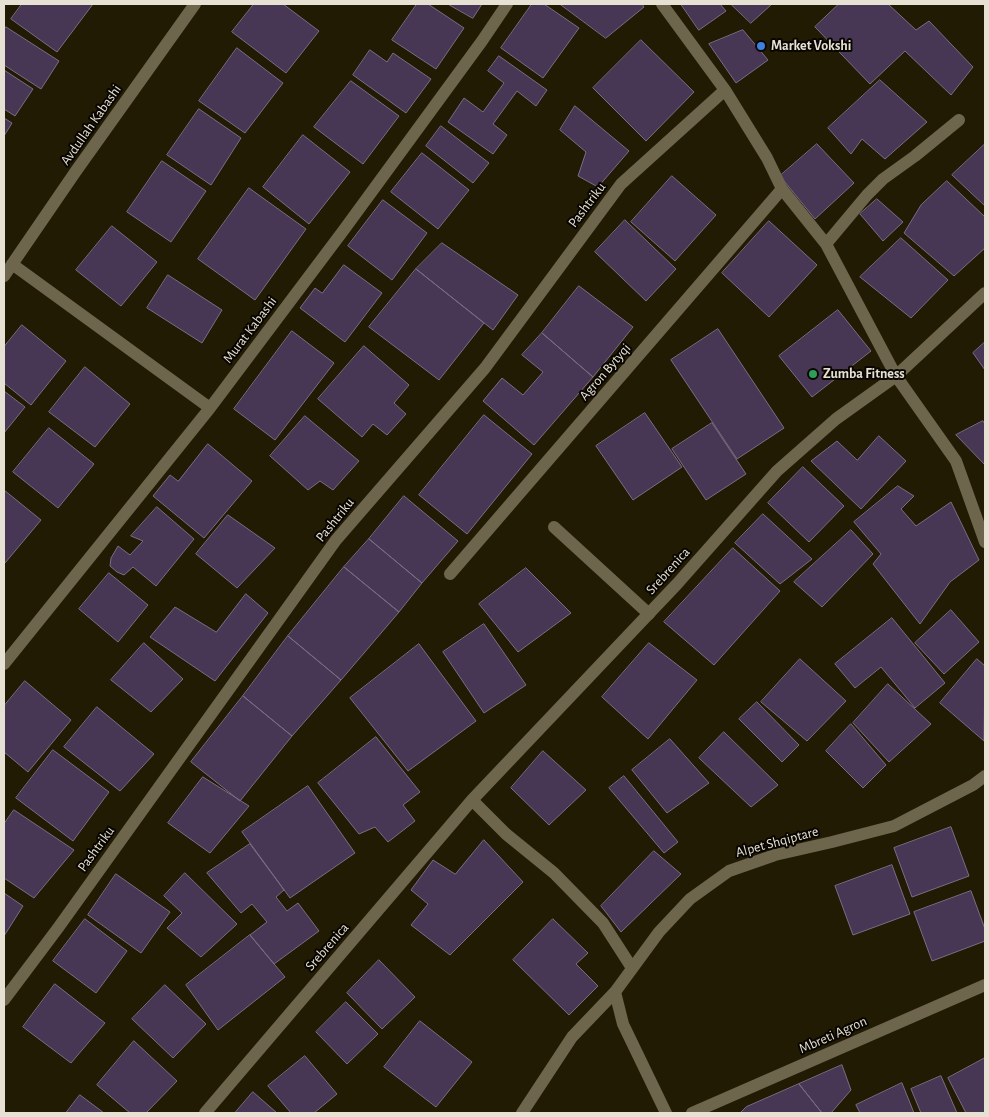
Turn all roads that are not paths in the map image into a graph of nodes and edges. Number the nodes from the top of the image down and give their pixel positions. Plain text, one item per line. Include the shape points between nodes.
1 (196, 4) edge
2 (507, 4) edge
3 (662, 4) edge
4 (725, 90) junction
5 (958, 120) dead end
6 (782, 189) junction
7 (826, 244) junction
8 (12, 264) junction
9 (4, 276) edge
10 (985, 293) edge
11 (896, 376) junction
12 (210, 408) junction
13 (554, 527) dead end
14 (985, 542) edge
15 (450, 574) dead end
16 (649, 614) junction
17 (4, 664) edge
18 (985, 776) edge
19 (472, 800) junction
20 (632, 968) junction
21 (985, 985) edge
22 (615, 992) junction
23 (4, 1000) edge
24 (205, 1113) edge
25 (522, 1113) edge
26 (666, 1113) edge
27 (692, 1113) edge

1 - 8 street, Avdullah Kabashi
2 - 12 street, Murat Kabashi
3 - 4 street
4 - 6 street
4 - 23 street, Pashtriku via 622,184 485,368 336,540
5 - 7 street via 883,179
6 - 7 street
6 - 15 street, Agron Bytyqi
7 - 11 street
8 - 9 street, Avdullah Kabashi
8 - 12 street
10 - 11 street, Srebrenica
11 - 14 street via 956,461
11 - 16 street, Srebrenica via 836,419 777,471
12 - 17 street, Murat Kabashi
13 - 16 street
16 - 19 street, Srebrenica
18 - 20 street, Alpet Shqiptare via 974,786 894,826 775,855 729,871 690,899
19 - 20 street via 506,834 554,873 603,923
19 - 24 street, Srebrenica
20 - 22 street, Alpet Shqiptare
21 - 27 street, Mbreti Agron
22 - 25 street, Alpet Shqiptare via 572,1037
22 - 26 street via 623,1024

